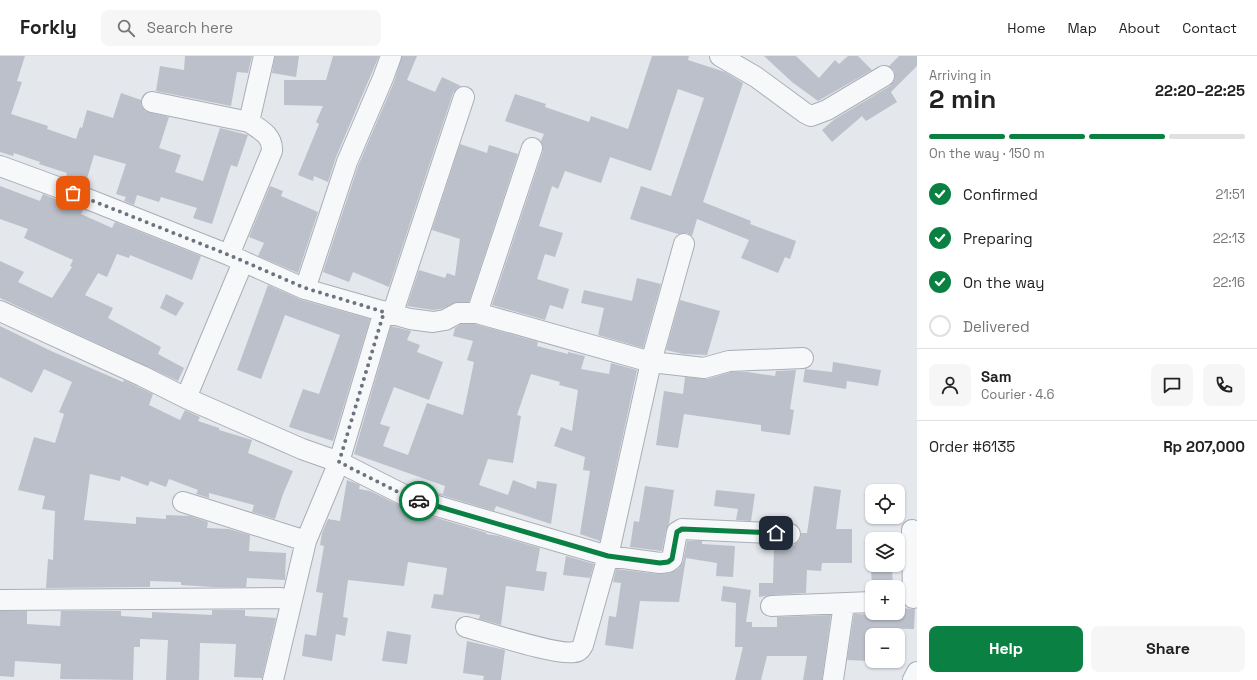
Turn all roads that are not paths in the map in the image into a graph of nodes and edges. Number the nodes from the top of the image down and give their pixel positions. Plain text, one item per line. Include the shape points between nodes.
1 (264, 56) edge
2 (391, 56) edge
3 (720, 56) edge
4 (884, 76) dead end
5 (464, 97) dead end
6 (152, 102) dead end
7 (249, 122) junction
8 (532, 148) dead end
9 (0, 166) edge
10 (684, 244) dead end
11 (236, 259) junction
12 (305, 288) junction
13 (0, 311) edge
14 (388, 313) junction
15 (477, 313) junction
16 (803, 358) dead end
17 (651, 362) junction
18 (186, 398) junction
19 (339, 462) junction
20 (183, 502) dead end
21 (912, 530) dead end
22 (790, 534) dead end
23 (306, 541) junction
24 (608, 556) junction
25 (281, 598) dead end
26 (909, 599) edge
27 (0, 600) edge
28 (865, 602) edge
29 (844, 604) junction
30 (771, 606) dead end
31 (466, 627) dead end
32 (917, 672) edge
33 (272, 680) edge
34 (832, 680) edge
35 (913, 680) edge

1 - 7 street
2 - 12 street via 347,162
3 - 4 street via 756,77 811,116 827,110
5 - 14 street
6 - 7 street
7 - 11 street via 268,136 272,151
8 - 15 street
9 - 11 street
10 - 17 street
11 - 12 street
11 - 18 street
12 - 14 street
13 - 18 street
14 - 15 street via 433,322 445,320 458,313
14 - 19 street
15 - 17 street
16 - 17 street via 729,361 704,368
17 - 24 street
18 - 19 street via 302,449
19 - 23 street
19 - 24 street via 410,498
20 - 23 street
21 - 26 street
22 - 24 street via 682,529 677,532 672,559 668,562
23 - 33 street
24 - 31 street via 586,638 580,650 574,653
25 - 27 street
28 - 29 street
29 - 30 street
29 - 34 street
32 - 35 street

